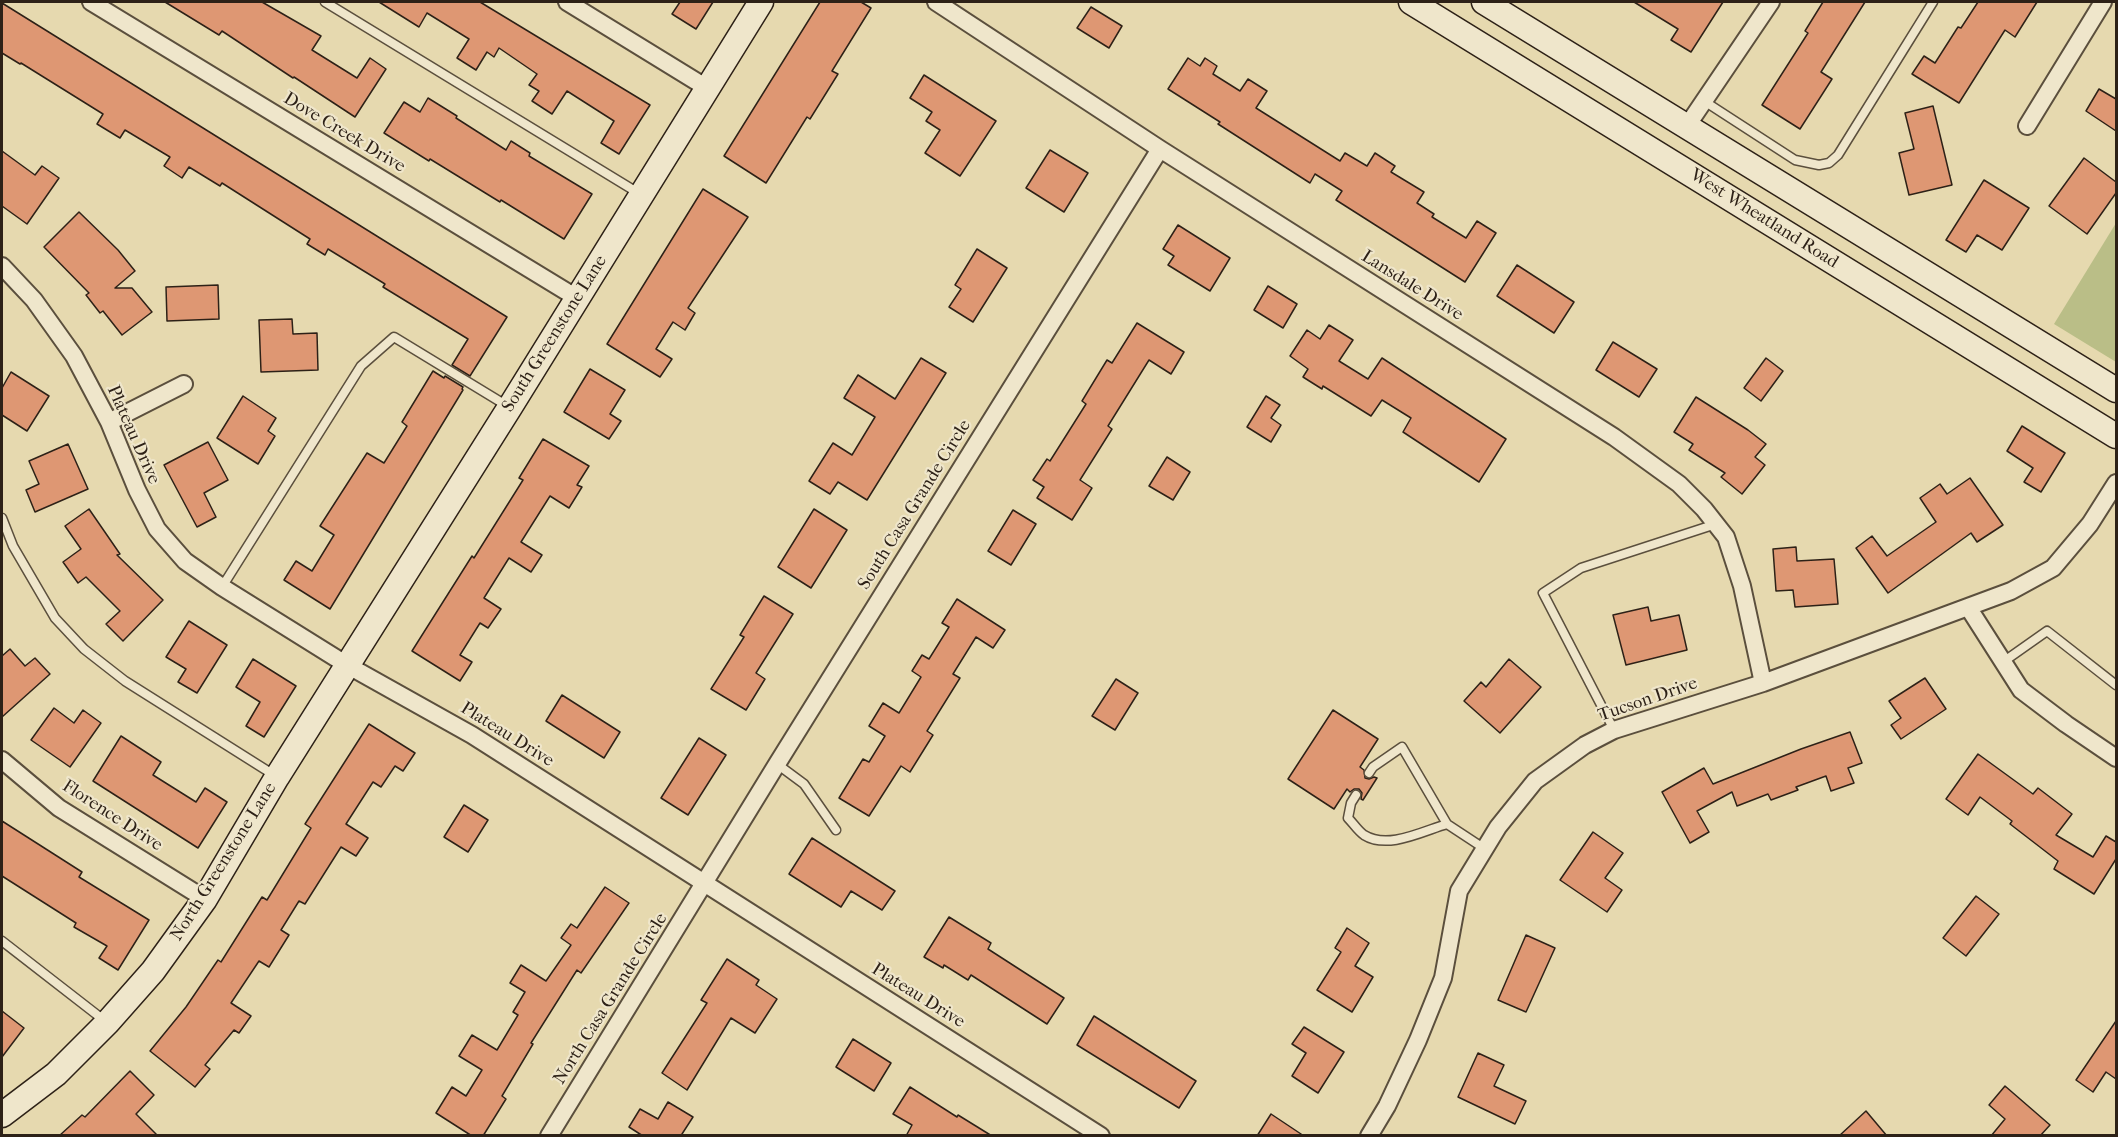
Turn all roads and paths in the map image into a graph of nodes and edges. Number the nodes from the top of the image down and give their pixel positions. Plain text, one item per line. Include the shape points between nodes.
1 (91, 2) edge
2 (325, 2) edge
3 (567, 2) edge
4 (761, 2) edge
5 (936, 2) edge
6 (1410, 2) edge
7 (1484, 2) edge
8 (1771, 2) edge
9 (1933, 2) edge
10 (2103, 2) edge
11 (707, 88) junction
12 (1704, 101) junction
13 (1687, 126) junction
14 (2027, 126) dead end
15 (1160, 149) junction
16 (641, 195) junction
17 (2, 266) edge
18 (577, 298) junction
19 (184, 384) dead end
20 (2116, 390) edge
21 (510, 407) junction
22 (109, 422) junction
23 (2116, 436) edge
24 (2116, 483) edge
25 (2, 518) edge
26 (1716, 524) junction
27 (222, 587) junction
28 (1968, 607) junction
29 (2003, 662) junction
30 (347, 665) junction
31 (1763, 683) junction
32 (2116, 685) edge
33 (1614, 730) junction
34 (2116, 758) edge
35 (2, 760) edge
36 (777, 764) junction
37 (1369, 773) dead end
38 (277, 777) junction
39 (1356, 795) dead end
40 (1447, 824) junction
41 (836, 830) dead end
42 (1485, 849) junction
43 (705, 883) junction
44 (205, 899) junction
45 (2, 941) edge
46 (107, 1023) junction
47 (2, 1115) edge
48 (549, 1136) edge
49 (1101, 1136) edge
50 (1369, 1136) edge

1 - 18 street, Dove Creek Drive
2 - 16 lane
3 - 11 street
4 - 11 main road, South Greenstone Lane
5 - 15 street, Lansdale Drive
6 - 23 main road, West Wheatland Road
7 - 13 main road
8 - 12 street
9 - 12 lane via 1838,155 1829,163 1795,160
10 - 14 street
11 - 16 main road, South Greenstone Lane
12 - 13 street
13 - 20 main road
15 - 26 street, Lansdale Drive via 1614,437 1679,484
15 - 36 street, South Casa Grande Circle
16 - 18 main road, South Greenstone Lane
17 - 22 street, Plateau Drive via 34,300 74,356
18 - 21 main road, South Greenstone Lane
19 - 22 street
21 - 27 lane via 394,337 361,366
21 - 30 main road, South Greenstone Lane
22 - 27 street, Plateau Drive via 157,529 185,561
24 - 28 street, Tucson Drive via 2090,524 2053,568 2011,591
25 - 38 lane via 13,546 55,618 84,649 125,681
26 - 31 street, Lansdale Drive via 1726,537 1742,586
26 - 33 lane via 1581,568 1543,593
27 - 30 street, Plateau Drive
28 - 29 street
28 - 31 street, Tucson Drive
29 - 32 lane via 2047,631
29 - 34 street via 2021,690
30 - 38 main road, North Greenstone Lane
30 - 43 street, Plateau Drive via 472,735
31 - 33 street, Tucson Drive
33 - 42 street, Tucson Drive via 1585,745 1535,781
35 - 44 street, Florence Drive via 59,808
36 - 41 lane via 804,784
36 - 43 street, South Casa Grande Circle
37 - 40 lane via 1402,747
38 - 44 main road, North Greenstone Lane
39 - 40 lane via 1348,818 1364,835 1383,842
40 - 42 lane
42 - 50 street, Tucson Drive via 1459,891 1443,978 1387,1106
43 - 48 street, North Casa Grande Circle
43 - 49 street, Plateau Drive
44 - 46 main road, North Greenstone Lane via 153,971
45 - 46 lane
46 - 47 main road, North Greenstone Lane via 56,1074

